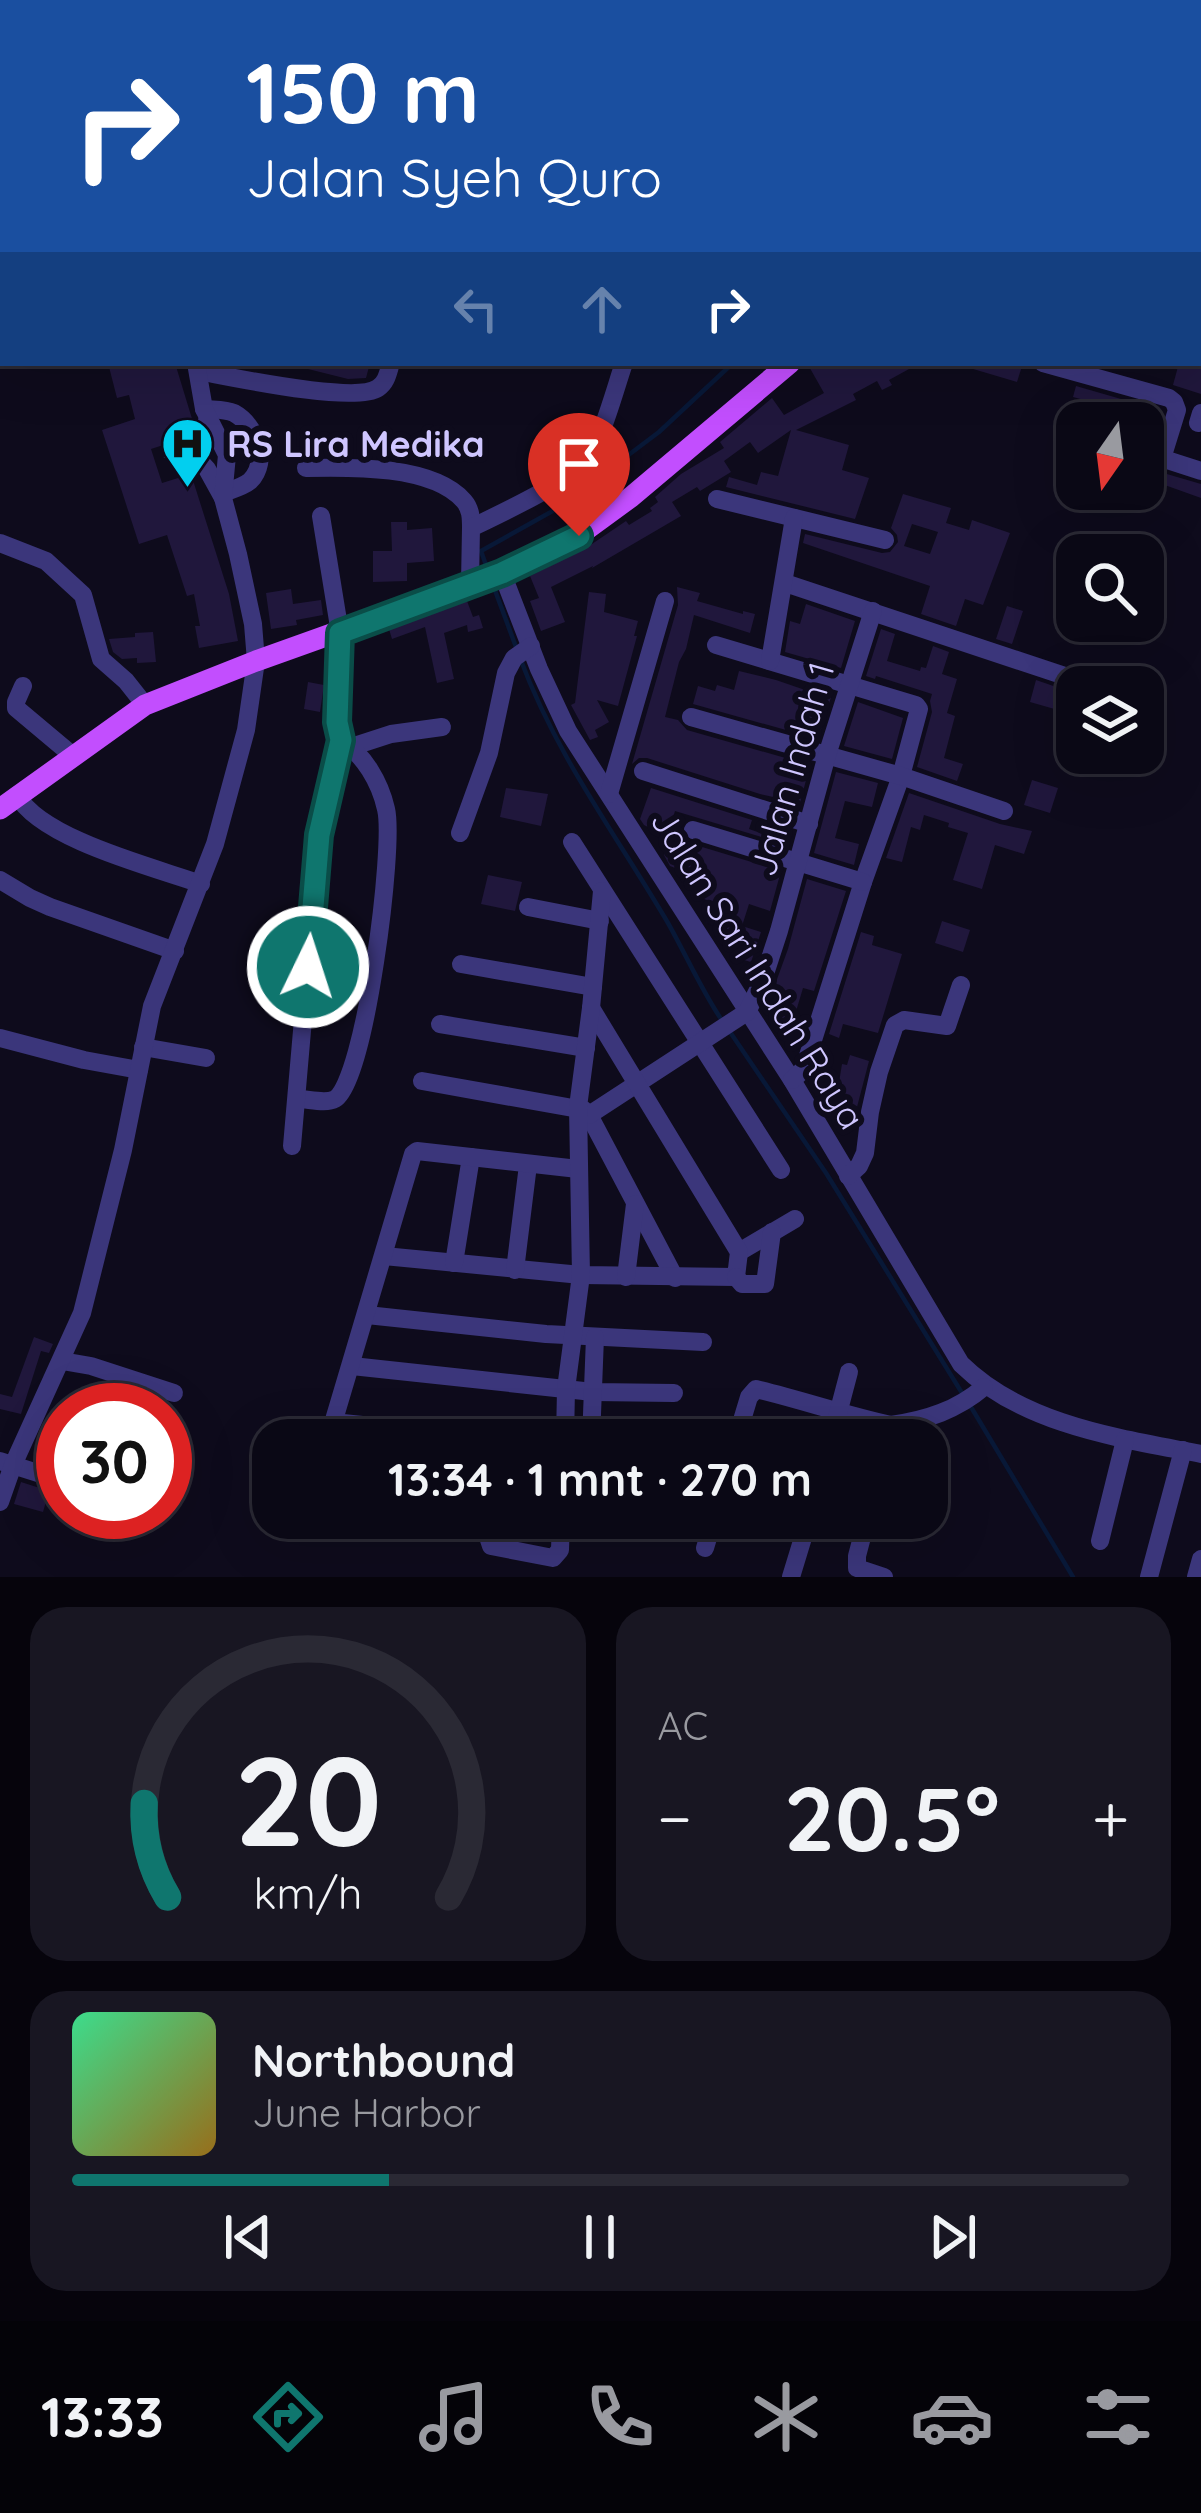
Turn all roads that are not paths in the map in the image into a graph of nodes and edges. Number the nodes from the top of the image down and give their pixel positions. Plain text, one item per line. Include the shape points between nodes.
1 (391, 366) edge
2 (623, 366) edge
3 (786, 366) edge
4 (1054, 366) edge
5 (197, 367) edge
6 (206, 413) junction
7 (306, 468) dead end
8 (1201, 471) edge
9 (223, 495) junction
10 (718, 500) dead end
11 (322, 516) dead end
12 (794, 518) junction
13 (471, 528) junction
14 (885, 540) dead end
15 (0, 543) edge
16 (487, 578) junction
17 (785, 583) junction
18 (665, 601) dead end
19 (873, 611) junction
20 (340, 633) junction
21 (716, 645) dead end
22 (523, 651) junction
23 (256, 661) junction
24 (770, 661) junction
25 (1056, 673) edge
26 (849, 685) junction
27 (23, 686) dead end
28 (145, 705) junction
29 (691, 717) dead end
30 (442, 727) dead end
31 (346, 743) junction
32 (72, 755) junction
33 (827, 755) junction
34 (644, 771) dead end
35 (901, 776) junction
36 (609, 794) junction
37 (9, 802) edge
38 (1004, 811) dead end
39 (808, 824) junction
40 (693, 830) dead end
41 (460, 833) dead end
42 (572, 842) dead end
43 (800, 865) junction
44 (0, 880) edge
45 (863, 882) junction
46 (201, 884) junction
47 (602, 891) junction
48 (528, 907) dead end
49 (600, 921) junction
50 (175, 951) junction
51 (461, 964) dead end
52 (961, 985) dead end
53 (592, 987) junction
54 (591, 1008) junction
55 (743, 1014) junction
56 (440, 1024) dead end
57 (706, 1036) junction
58 (0, 1038) edge
59 (143, 1047) junction
60 (586, 1048) junction
61 (206, 1058) dead end
62 (139, 1070) junction
63 (422, 1081) dead end
64 (638, 1081) junction
65 (792, 1081) junction
66 (298, 1099) junction
67 (583, 1111) junction
68 (292, 1146) dead end
69 (471, 1157) junction
70 (528, 1165) junction
71 (578, 1169) junction
72 (781, 1170) dead end
73 (848, 1176) junction
74 (635, 1203) junction
75 (795, 1219) dead end
76 (772, 1232) junction
77 (739, 1252) junction
78 (384, 1256) junction
79 (454, 1263) junction
80 (514, 1270) junction
81 (581, 1275) junction
82 (626, 1276) junction
83 (736, 1277) junction
84 (675, 1278) junction
85 (367, 1315) junction
86 (573, 1336) junction
87 (595, 1337) junction
88 (703, 1342) dead end
89 (62, 1361) junction
90 (352, 1366) junction
91 (848, 1372) dead end
92 (144, 1383) edge
93 (566, 1389) junction
94 (593, 1392) junction
95 (674, 1393) dead end
96 (971, 1397) junction
97 (839, 1413) junction
98 (335, 1419) edge
99 (566, 1419) edge
100 (592, 1419) edge
101 (742, 1419) edge
102 (837, 1419) edge
103 (855, 1419) edge
104 (923, 1419) edge
105 (1125, 1439) junction
106 (1192, 1452) edge
107 (7, 1463) edge
108 (36, 1472) edge
109 (0, 1502) edge
110 (489, 1539) edge
111 (560, 1539) edge
112 (708, 1539) edge
113 (802, 1539) edge
114 (861, 1539) edge
115 (1100, 1541) dead end
116 (705, 1548) dead end
117 (1201, 1559) edge
118 (791, 1577) edge
119 (884, 1577) edge
120 (1149, 1577) edge
121 (1196, 1577) edge

1 - 5 street via 375,390 346,394
2 - 13 street via 583,464
3 - 16 main road via 579,536
4 - 8 street via 1169,398 1177,410 1164,459
5 - 6 street
6 - 9 street via 227,454
6 - 9 street via 196,457
6 - 9 street via 236,414 258,446 254,476
7 - 13 street via 413,474 445,485 466,502
9 - 23 street
10 - 12 street
11 - 20 street
12 - 14 street
12 - 17 street
13 - 16 street
15 - 28 street via 46,561 83,595 101,658
16 - 20 main road
16 - 22 street, Jalan Sari Indah Raya
17 - 19 street
17 - 24 street
18 - 36 street
19 - 25 street
19 - 26 street, Jalan Indah 1
20 - 23 main road
20 - 31 street via 337,722
21 - 24 street
22 - 36 street, Jalan Sari Indah Raya
22 - 41 street via 506,673
23 - 28 main road
23 - 46 street via 237,767
24 - 26 street
26 - 33 street, Jalan Indah 1
26 - 35 street via 919,707
27 - 32 street via 16,708
28 - 32 main road
29 - 33 street
30 - 31 street
31 - 66 street via 319,835
31 - 66 street via 373,775 388,819 377,954 343,1090 329,1101
32 - 37 main road
33 - 35 street
33 - 39 street, Jalan Indah 1
34 - 39 street
35 - 38 street
35 - 45 street
36 - 55 street, Jalan Sari Indah Raya
37 - 46 street via 66,834
39 - 43 street, Jalan Indah 1
40 - 43 street
42 - 47 street
43 - 45 street
43 - 55 street, Jalan Indah 1 via 763,980
44 - 50 street via 50,907
45 - 65 street via 807,1059
46 - 50 street
47 - 49 street
47 - 57 street
48 - 49 street
49 - 53 street
50 - 59 street
51 - 53 street
52 - 73 street via 947,1026 895,1025 866,1153
53 - 54 street
54 - 60 street
54 - 64 street
55 - 57 street
55 - 65 street, Jalan Sari Indah Raya
56 - 60 street
57 - 64 street
57 - 72 street
58 - 62 street
59 - 61 street
59 - 62 street
60 - 67 street
62 - 89 street via 82,1313
63 - 67 street
64 - 67 street
64 - 77 street
65 - 73 street, Jalan Sari Indah Raya
66 - 68 street
67 - 71 street
67 - 74 street
69 - 70 street
69 - 78 street via 412,1154
69 - 79 street
70 - 71 street
70 - 80 street
71 - 81 street
73 - 96 street, Jalan Sari Indah Raya via 961,1364
74 - 82 street
74 - 84 street
75 - 76 street
76 - 77 street
76 - 83 street via 765,1284
77 - 83 street
78 - 79 street
78 - 85 street
79 - 80 street
80 - 81 street
81 - 82 street
81 - 86 street
82 - 84 street
83 - 84 street
85 - 86 street
85 - 90 street
86 - 87 street
86 - 93 street
87 - 88 street
87 - 94 street
89 - 92 street
89 - 107 street
90 - 93 street
90 - 98 street
91 - 97 street
93 - 94 street
93 - 99 street
94 - 95 street
94 - 100 street
96 - 104 street
96 - 105 street
97 - 101 street via 754,1390
97 - 102 street
97 - 103 street
105 - 106 street
105 - 115 street
106 - 120 street
107 - 108 street
107 - 109 street
110 - 111 street via 491,1546 553,1558
112 - 116 street
113 - 118 street
114 - 119 street via 857,1568
117 - 121 street

